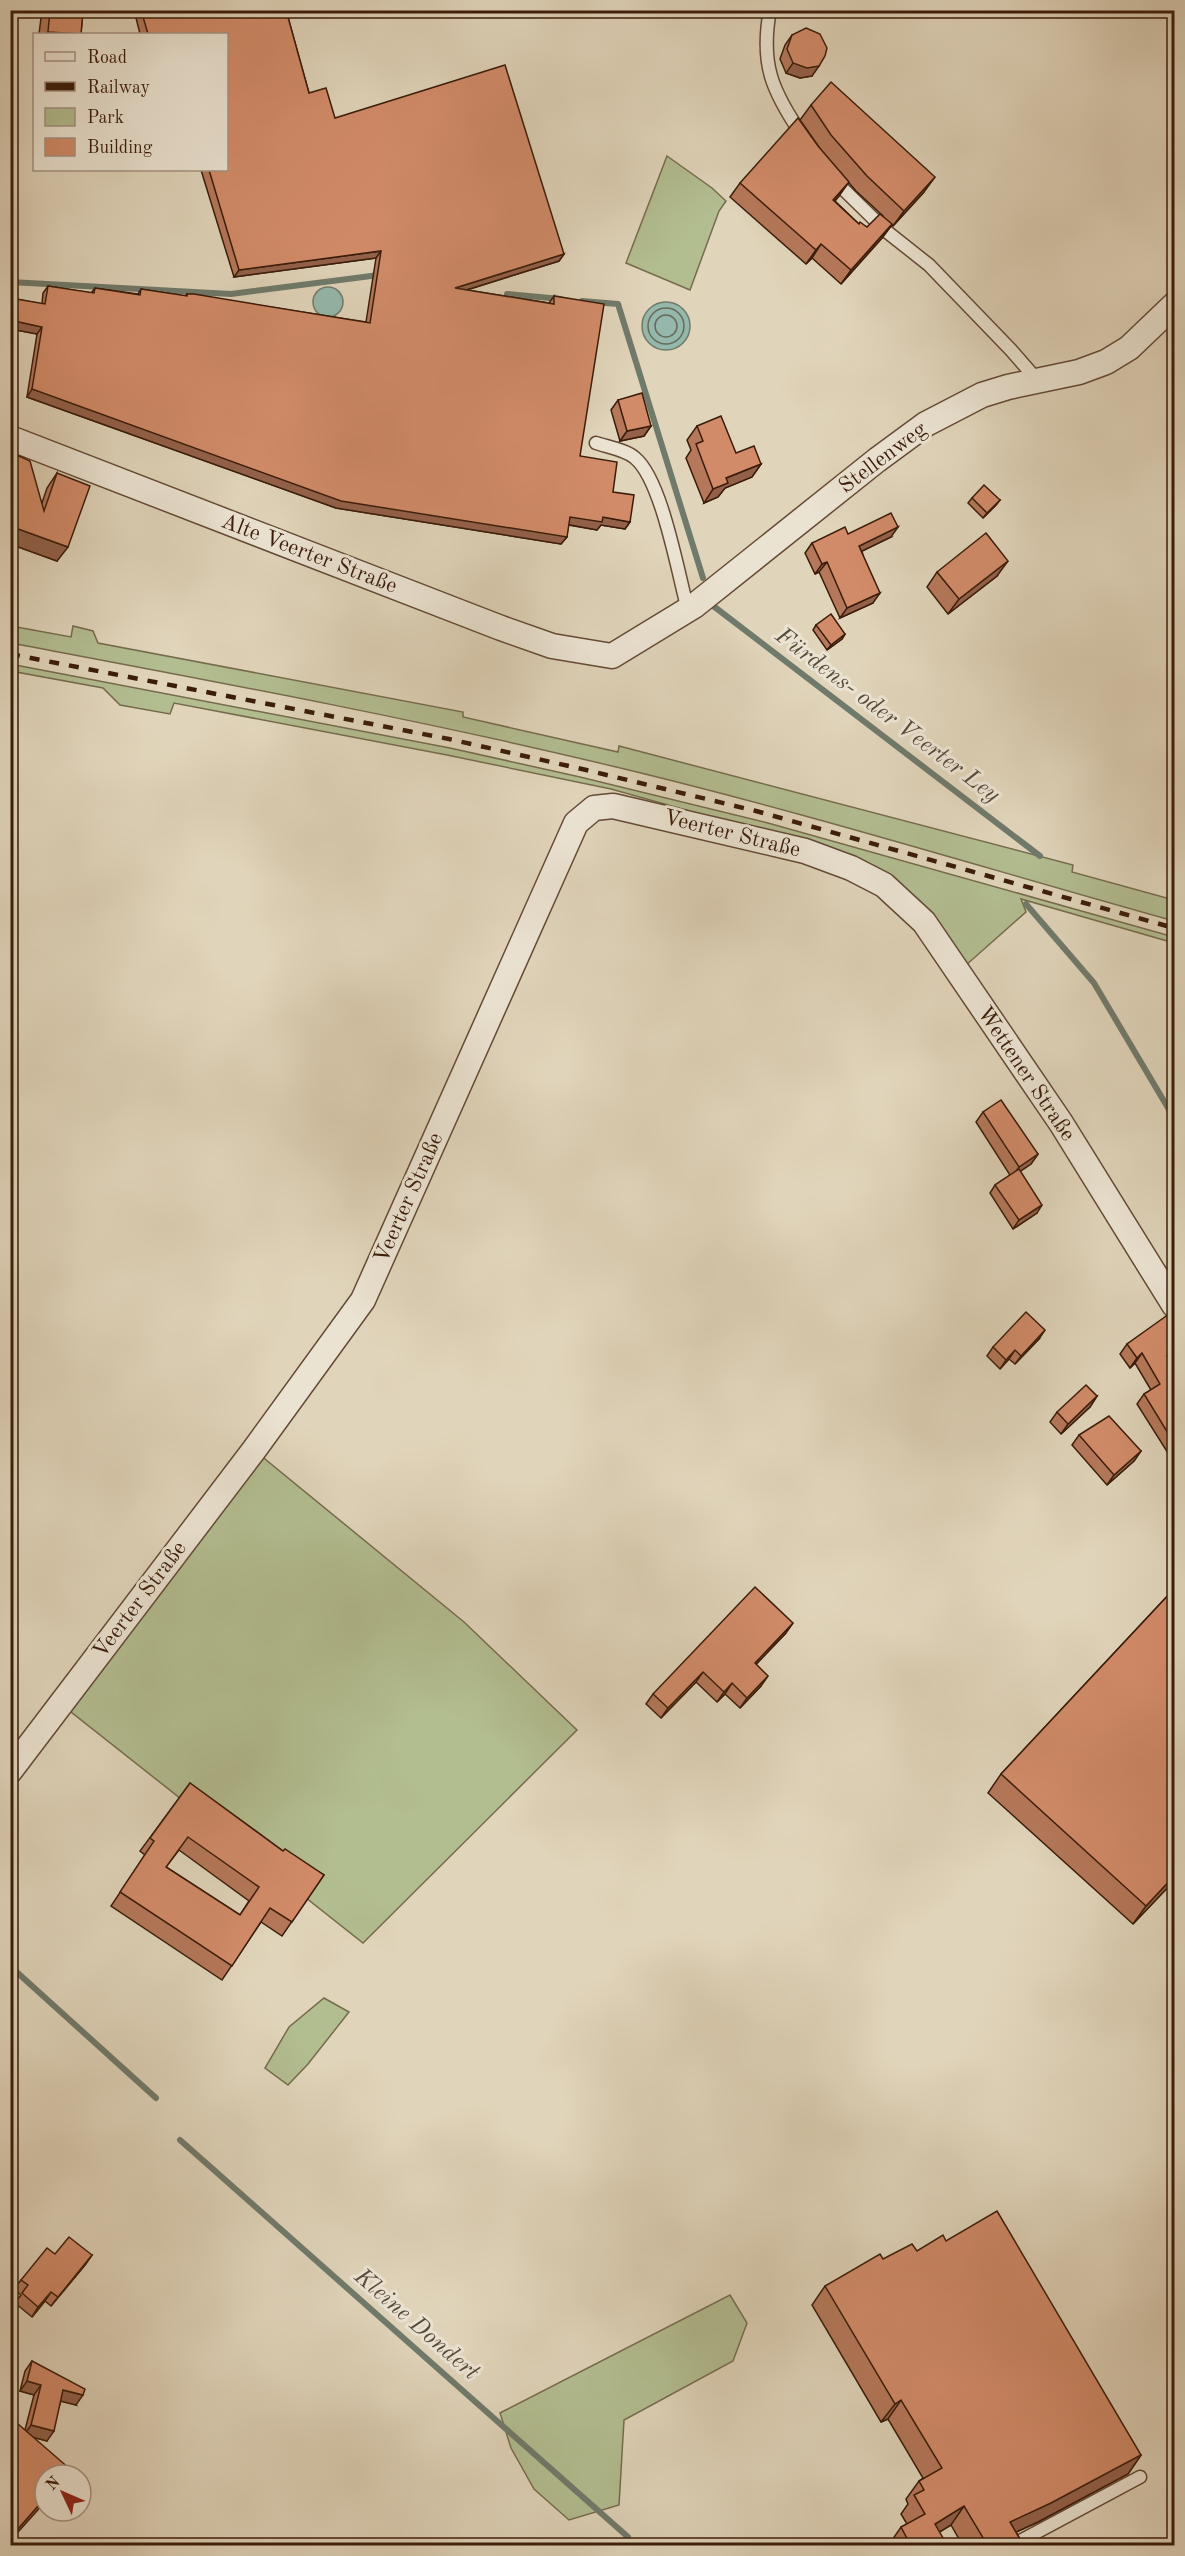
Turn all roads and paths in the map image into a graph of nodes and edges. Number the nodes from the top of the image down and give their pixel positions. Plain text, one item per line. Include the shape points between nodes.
1 (770, 10) edge
2 (807, 142) edge
3 (823, 166) edge
4 (1174, 305) edge
5 (1038, 382) junction
6 (10, 438) edge
7 (596, 443) dead end
8 (687, 610) junction
9 (612, 656) joint
10 (851, 868) joint
11 (1174, 1305) edge
12 (10, 1771) edge
13 (1140, 2477) edge
14 (1011, 2546) edge

1 - 2 lane via 767,65 780,99
3 - 5 lane via 886,231 929,265
4 - 5 street, Stellenweg via 1129,348 1106,362
5 - 8 street, Stellenweg via 982,395 926,424
6 - 9 street, Alte Veerter Straße via 501,628 552,646
7 - 8 lane via 633,456 642,465 657,495
8 - 9 street, Stellenweg
10 - 11 street, Wettener Straße via 884,885 924,922 1061,1123
10 - 12 street, Veerter Straße via 805,851 613,806 594,808 576,823 363,1300
13 - 14 lane

